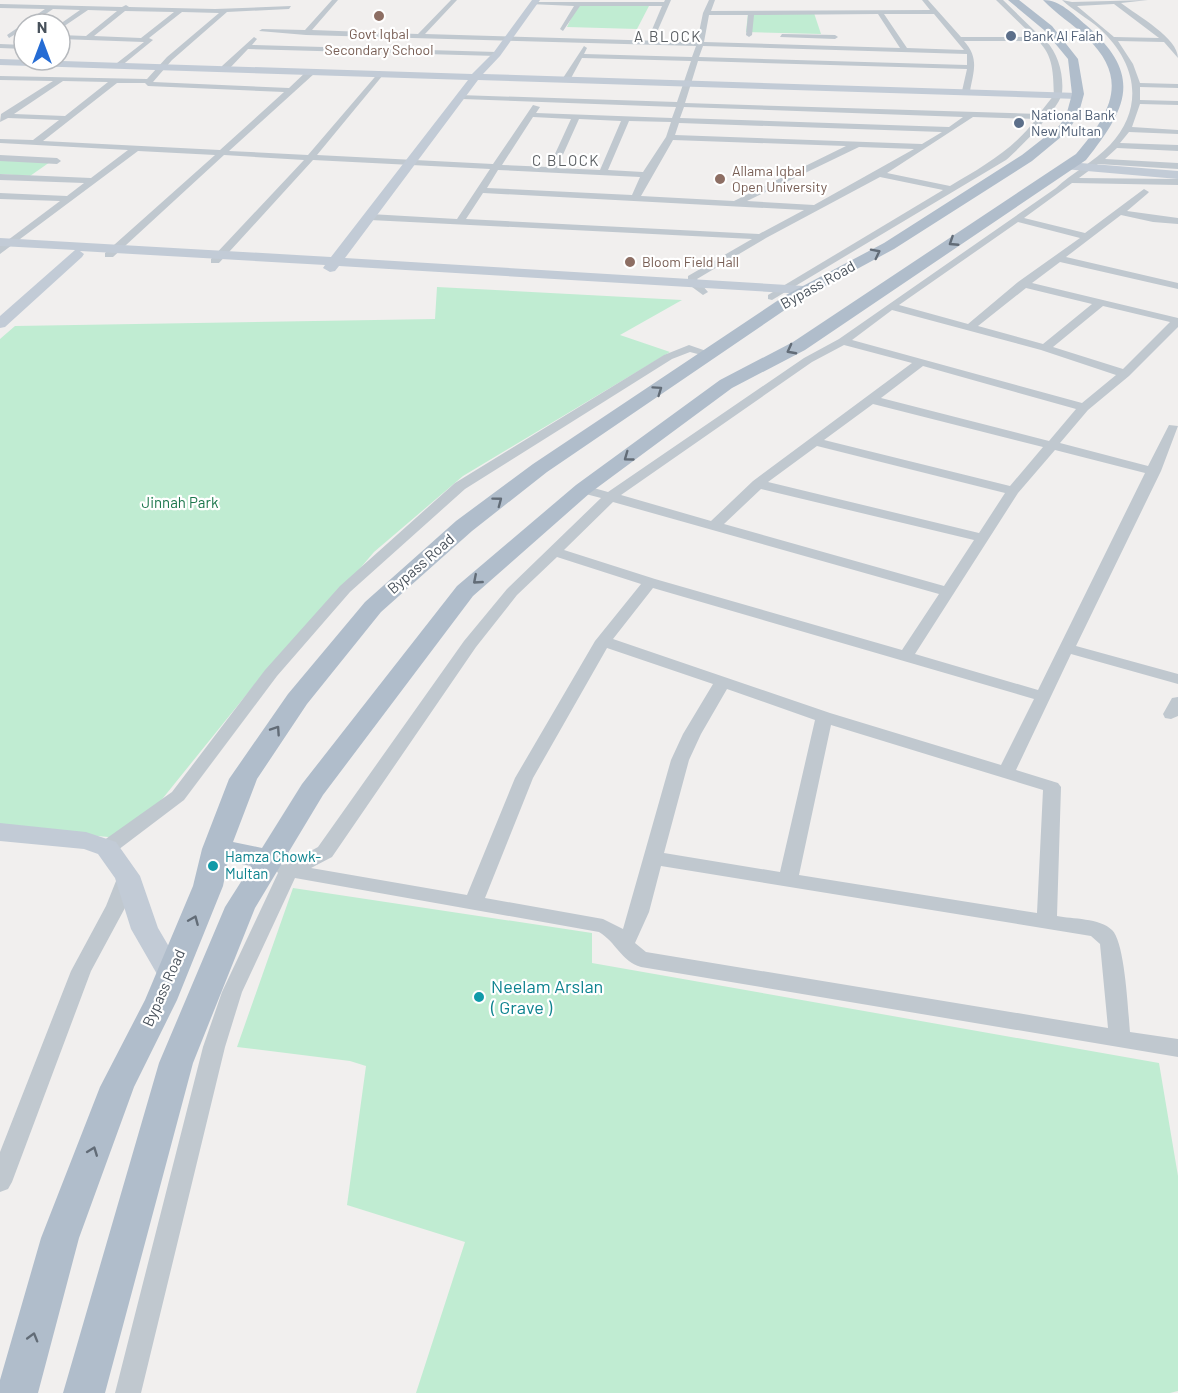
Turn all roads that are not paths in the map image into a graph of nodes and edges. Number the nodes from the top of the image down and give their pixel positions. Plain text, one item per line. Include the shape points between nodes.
1 (12, 0) edge
2 (63, 0) edge
3 (133, 0) edge
4 (177, 0) edge
5 (224, 0) edge
6 (261, 0) edge
7 (296, 0) edge
8 (335, 0) edge
9 (454, 0) edge
10 (999, 0) edge
11 (1013, 0) edge
12 (1048, 0) edge
13 (1145, 0) edge
14 (926, 1) edge
15 (534, 2) edge
16 (667, 2) edge
17 (712, 2) edge
18 (915, 2) dead end
19 (1068, 2) edge
20 (1116, 2) junction
21 (723, 3) dead end
22 (578, 4) junction
23 (0, 6) edge
24 (52, 7) junction
25 (289, 7) junction
26 (87, 8) junction
27 (124, 8) junction
28 (250, 9) junction
29 (161, 10) junction
30 (181, 10) junction
31 (210, 10) junction
32 (226, 10) junction
33 (44, 12) edge
34 (936, 12) junction
35 (751, 13) junction
36 (823, 13) junction
37 (880, 13) junction
38 (706, 14) junction
39 (280, 15) dead end
40 (72, 19) edge
41 (827, 21) dead end
42 (271, 23) dead end
43 (553, 29) dead end
44 (563, 29) junction
45 (831, 29) dead end
46 (575, 30) dead end
47 (262, 31) junction
48 (642, 32) dead end
49 (654, 32) junction
50 (665, 32) dead end
51 (306, 33) junction
52 (688, 33) dead end
53 (700, 33) junction
54 (12, 34) edge
55 (710, 34) dead end
56 (739, 34) dead end
57 (748, 35) junction
58 (759, 35) dead end
59 (770, 35) dead end
60 (0, 36) edge
61 (9, 36) joint
62 (419, 36) junction
63 (72, 37) edge
64 (835, 37) junction
65 (87, 38) junction
66 (508, 38) junction
67 (143, 39) junction
68 (960, 39) junction
69 (1049, 39) junction
70 (1114, 39) junction
71 (1166, 40) junction
72 (1178, 40) edge
73 (588, 41) junction
74 (700, 44) junction
75 (246, 47) junction
76 (842, 49) junction
77 (128, 50) dead end
78 (139, 50) junction
79 (906, 51) junction
80 (970, 52) junction
81 (1177, 52) edge
82 (497, 54) junction
83 (581, 56) junction
84 (695, 60) junction
85 (0, 62) edge
86 (120, 65) junction
87 (162, 67) junction
88 (971, 67) junction
89 (225, 68) junction
90 (312, 71) junction
91 (380, 73) junction
92 (476, 76) junction
93 (567, 78) junction
94 (0, 79) edge
95 (60, 80) junction
96 (116, 80) junction
97 (148, 81) junction
98 (686, 82) junction
99 (1138, 85) junction
100 (1178, 86) edge
101 (291, 90) junction
102 (966, 91) junction
103 (1058, 95) junction
104 (1078, 96) junction
105 (462, 97) junction
106 (541, 99) junction
107 (1138, 102) junction
108 (1178, 103) edge
109 (680, 104) junction
110 (530, 115) junction
111 (971, 115) junction
112 (576, 117) junction
113 (1044, 117) junction
114 (2, 118) edge
115 (67, 118) junction
116 (626, 118) junction
117 (676, 120) junction
118 (1092, 128) junction
119 (951, 130) junction
120 (1178, 132) edge
121 (670, 137) junction
122 (0, 141) edge
123 (35, 143) junction
124 (858, 145) junction
125 (79, 146) junction
126 (924, 147) junction
127 (1178, 148) edge
128 (135, 149) junction
129 (220, 154) junction
130 (0, 158) edge
131 (309, 159) junction
132 (57, 161) junction
133 (411, 163) junction
134 (1178, 166) edge
135 (496, 167) junction
136 (552, 170) junction
137 (603, 173) junction
138 (879, 174) junction
139 (1072, 174) junction
140 (646, 175) junction
141 (1178, 175) edge
142 (0, 177) edge
143 (33, 178) junction
144 (93, 181) junction
145 (1178, 182) edge
146 (950, 189) junction
147 (482, 190) junction
148 (1144, 192) junction
149 (1178, 192) edge
150 (0, 196) edge
151 (635, 198) junction
152 (69, 199) junction
153 (735, 204) junction
154 (818, 208) junction
155 (1120, 212) junction
156 (370, 217) junction
157 (1016, 219) junction
158 (460, 221) junction
159 (1178, 221) edge
160 (761, 237) junction
161 (1088, 237) junction
162 (3, 247) edge
163 (112, 252) junction
164 (77, 254) junction
165 (217, 257) junction
166 (1060, 259) junction
167 (333, 264) junction
168 (693, 282) junction
169 (1022, 284) junction
170 (1178, 286) edge
171 (703, 292) junction
172 (794, 292) junction
173 (1100, 303) junction
174 (879, 306) junction
175 (1178, 321) edge
176 (0, 324) edge
177 (969, 328) junction
178 (843, 341) junction
179 (1045, 348) junction
180 (709, 354) junction
181 (920, 363) junction
182 (1125, 374) junction
183 (870, 399) junction
184 (1084, 407) junction
185 (1173, 428) dead end
186 (815, 442) junction
187 (1050, 446) junction
188 (1154, 471) junction
189 (758, 484) junction
190 (583, 489) junction
191 (1013, 491) junction
192 (610, 497) junction
193 (714, 526) junction
194 (983, 538) junction
195 (554, 550) junction
196 (650, 582) junction
197 (949, 592) junction
198 (603, 641) junction
199 (1066, 648) junction
200 (906, 656) junction
201 (1178, 679) edge
202 (723, 682) junction
203 (1041, 696) junction
204 (824, 717) junction
205 (1007, 771) junction
206 (0, 832) edge
207 (107, 848) junction
208 (216, 849) junction
209 (654, 858) junction
210 (275, 866) junction
211 (127, 876) junction
212 (788, 881) junction
213 (473, 903) junction
214 (1047, 922) junction
215 (624, 944) junction
216 (171, 974) junction
217 (1120, 1037) junction
218 (1178, 1048) edge
219 (0, 1182) edge
220 (17, 1393) edge
221 (84, 1393) edge
222 (128, 1393) edge

1 - 23 street
2 - 24 street
3 - 27 street
4 - 29 street
5 - 31 street
6 - 28 street
7 - 25 street
8 - 51 street
9 - 62 street
10 - 69 street
11 - 69 main road via 1039,20
12 - 118 main road via 1082,26 1111,58 1119,77 1119,96
13 - 20 street
14 - 18 street
14 - 34 street
15 - 22 street
15 - 66 main road via 519,29
16 - 22 street
16 - 49 street
17 - 21 street
17 - 38 street
19 - 20 street
19 - 70 street
20 - 71 street
22 - 44 street
23 - 24 street
24 - 26 street
24 - 33 street
25 - 28 street
25 - 39 street
26 - 27 street
26 - 40 street
27 - 29 street
27 - 65 street
28 - 32 street
29 - 30 street
30 - 31 street
30 - 67 street
31 - 32 street
32 - 87 street
34 - 37 street
34 - 68 street
35 - 36 street
35 - 38 street
35 - 57 street
36 - 37 street
36 - 41 street
37 - 79 street
38 - 53 street
42 - 47 street
43 - 44 street
44 - 46 street
45 - 64 street
47 - 51 street
47 - 75 street
48 - 49 street
49 - 50 street
51 - 62 street
52 - 53 street
53 - 55 street
53 - 74 street
54 - 61 street
56 - 57 street
57 - 58 street
59 - 64 street
60 - 61 street
62 - 66 street
63 - 65 street
64 - 76 street
65 - 67 street
66 - 73 street
66 - 82 main road
67 - 78 street via 150,40
68 - 69 street
68 - 80 street
69 - 103 street
69 - 104 main road via 1073,58
70 - 71 street
70 - 99 street
71 - 72 street
71 - 81 street
73 - 74 street
73 - 83 street
74 - 76 street
74 - 84 street
75 - 82 street
75 - 89 street
76 - 79 street
77 - 78 street
78 - 86 street
79 - 80 street
80 - 88 street
82 - 92 main road
83 - 84 street
83 - 93 street
84 - 88 street
84 - 98 street
85 - 86 main road
86 - 87 main road
87 - 89 main road
87 - 97 street
88 - 102 street
89 - 90 main road
90 - 91 main road
90 - 101 street
91 - 92 main road
91 - 131 street
92 - 93 main road
92 - 105 main road
93 - 98 main road
94 - 95 street
95 - 96 street
95 - 114 street
96 - 97 street
96 - 115 street
97 - 101 street via 153,85
98 - 102 main road
98 - 109 street
99 - 100 street
99 - 107 street
101 - 129 street
102 - 103 main road
103 - 104 main road
103 - 113 street
104 - 118 main road
105 - 106 street
105 - 133 main road
106 - 109 street
106 - 110 street
107 - 108 street
107 - 118 street
109 - 111 street
109 - 117 street
110 - 112 street
110 - 135 street
111 - 113 street
111 - 119 street
112 - 116 street
112 - 136 street
113 - 146 street via 1003,158
114 - 115 street
115 - 123 street
116 - 117 street
116 - 137 street
117 - 119 street
117 - 121 street
118 - 120 street
118 - 127 street
118 - 139 main road
172 -> 118 main road, Bypass Road via 890,246 1027,159
119 - 126 street
121 - 124 street
121 - 140 street
122 - 123 street
123 - 125 street
124 - 126 street
124 - 153 street
125 - 128 street
125 - 132 street
126 - 138 street
128 - 129 street
128 - 144 street
129 - 131 street
129 - 163 street
130 - 132 street
131 - 133 street
131 - 165 street
132 - 143 street
133 - 135 street
133 - 156 main road
134 - 139 street
135 - 136 street
135 - 147 street
136 - 137 street
137 - 140 street
138 - 146 street
138 - 154 street
139 - 141 main road
139 - 145 street
139 - 148 street
139 - 157 street
139 -> 174 main road
140 - 151 street
142 - 143 street
143 - 144 street
144 - 152 street
146 - 172 street
147 - 151 street
147 - 158 street
148 - 149 street
148 - 155 street
150 - 152 street
151 - 153 street
152 - 162 street
153 - 154 street
154 - 160 street
155 - 159 street
155 - 161 street
156 - 158 street
156 - 167 main road
157 - 161 street
157 - 174 street
158 - 160 street
160 - 168 street via 692,278
161 - 166 street
162 - 163 main road
162 - 164 main road
163 - 164 main road
163 - 165 main road
164 - 176 main road
165 - 167 main road
166 - 169 street
166 - 170 street
167 - 168 main road
167 - 171 main road
168 - 171 street
168 - 172 main road
169 - 173 street
169 - 177 street
171 - 172 main road via 772,297
172 - 180 main road, Bypass Road
173 - 175 street
173 - 179 street
174 - 177 street
174 - 178 street
174 -> 190 main road via 726,384
175 - 182 street
177 - 179 street
178 - 181 street
178 - 192 street via 808,360
179 - 182 street
180 - 207 street via 689,348 669,357 460,486 345,589 271,673 178,796
208 -> 180 main road, Bypass Road via 243,779 297,699 373,607 464,526 540,468
181 - 183 street
181 - 184 street
182 - 184 street
183 - 186 street
183 - 187 street
184 - 187 street
185 - 188 street
186 - 189 street
186 - 191 street
187 - 188 street
187 - 191 street
188 - 199 street
189 - 193 street
189 - 194 street
190 - 192 street
190 -> 210 main road via 465,591 312,790
191 - 194 street
192 - 193 street
192 - 195 street
193 - 197 street
194 - 197 street
195 - 196 street
195 - 210 street via 512,592 470,645 325,852
196 - 198 street
196 - 200 street
197 - 200 street
198 - 202 street
198 - 213 street via 524,778
199 - 201 street
199 - 203 street
200 - 203 street
202 - 204 street
202 - 209 street via 680,760
203 - 205 street
204 - 205 street
204 - 212 street
205 - 214 street via 1052,787
206 - 207 main road via 86,841
207 - 211 main road
208 - 210 main road
216 -> 208 main road, Bypass Road via 208,886
209 - 212 street
209 - 215 street via 633,929
210 - 213 street
210 - 221 main road via 240,907 176,1063
210 - 222 street via 214,1047
211 - 216 main road via 144,929
211 - 219 street via 116,906 81,971
212 - 214 street
213 - 215 street via 603,926 616,931
214 - 217 street via 1105,935 1110,944
215 - 217 street via 630,954 641,959
220 -> 216 main road, Bypass Road via 60,1238 117,1087
217 - 218 street

